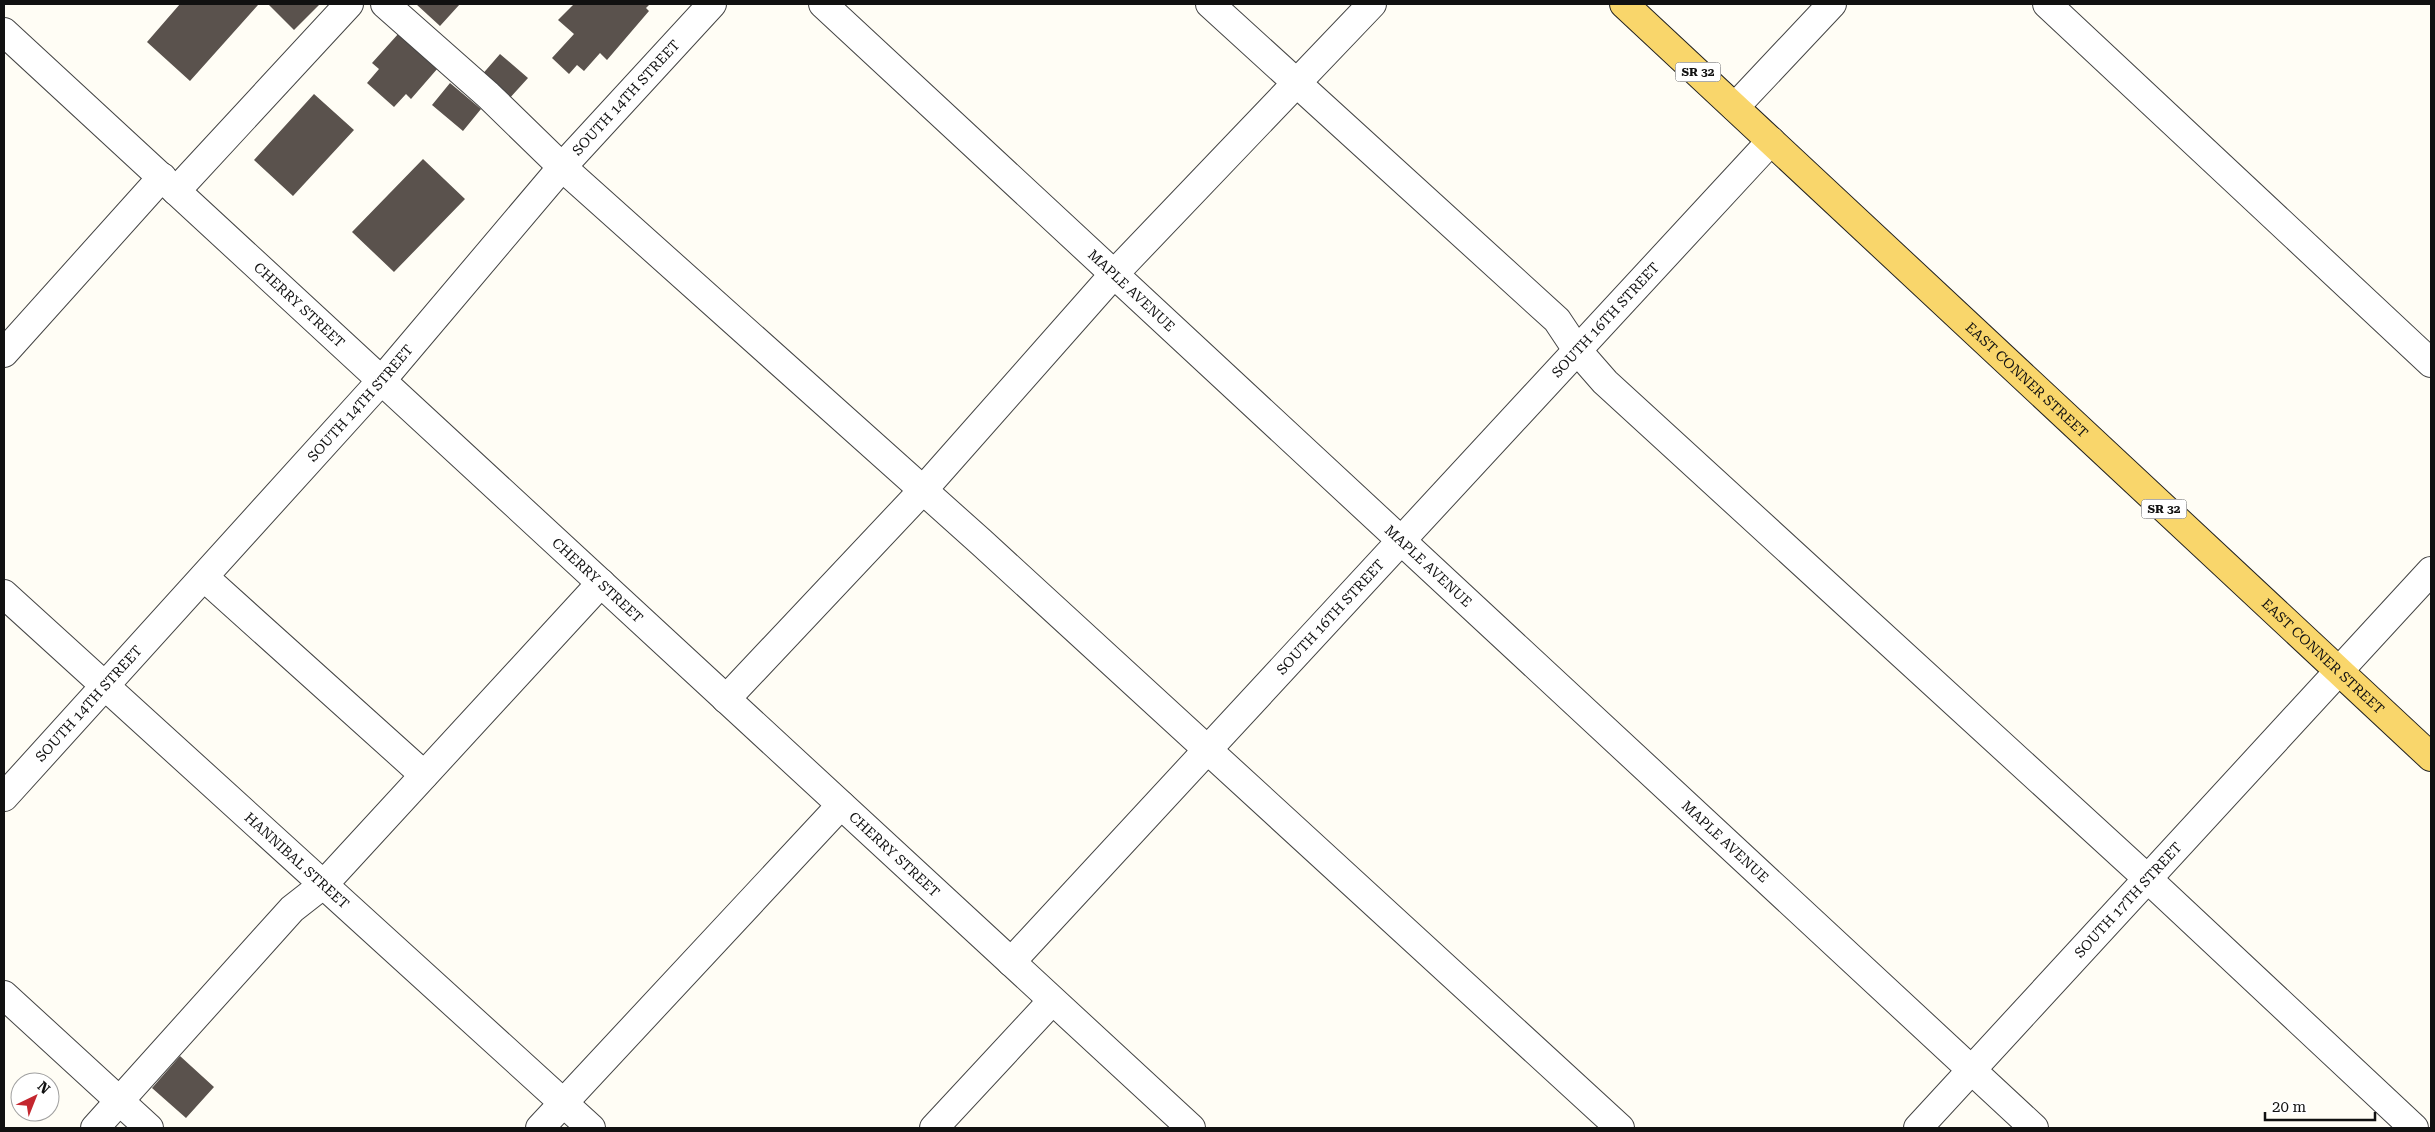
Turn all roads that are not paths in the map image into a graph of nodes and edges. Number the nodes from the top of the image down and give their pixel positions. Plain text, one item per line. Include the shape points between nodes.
1 (349, 4) edge
2 (385, 4) edge
3 (712, 4) edge
4 (823, 4) edge
5 (1210, 4) edge
6 (1372, 4) edge
7 (1624, 4) edge
8 (1832, 4) edge
9 (2047, 4) edge
10 (4, 32) edge
11 (1296, 83) junction
12 (1735, 107) junction
13 (1771, 140) junction
14 (562, 167) junction
15 (169, 184) junction
16 (1114, 274) junction
17 (1576, 350) junction
18 (4, 353) edge
19 (2431, 363) edge
20 (381, 381) junction
21 (923, 490) junction
22 (1400, 540) junction
23 (2431, 571) edge
24 (204, 577) junction
25 (601, 583) junction
26 (4, 594) edge
27 (2340, 672) junction
28 (106, 686) junction
29 (726, 699) junction
30 (1207, 749) junction
31 (2431, 757) edge
32 (424, 775) junction
33 (4, 797) edge
34 (841, 805) junction
35 (2149, 880) junction
36 (324, 884) junction
37 (1011, 962) junction
38 (4, 995) edge
39 (1052, 1001) junction
40 (1972, 1070) junction
41 (120, 1102) junction
42 (564, 1103) junction
43 (95, 1128) edge
44 (149, 1128) edge
45 (540, 1128) edge
46 (591, 1128) edge
47 (934, 1128) edge
48 (1191, 1128) edge
49 (1620, 1128) edge
50 (1918, 1128) edge
51 (2034, 1128) edge
52 (2414, 1128) edge

1 - 15 street
2 - 14 street via 488,95
3 - 14 street, SOUTH 14TH STREET
4 - 16 street, MAPLE AVENUE
5 - 11 street
6 - 11 street
7 - 12 main road, EAST CONNER STREET / SR 32
8 - 12 street
9 - 19 street
10 - 15 street, CHERRY STREET
11 - 16 street
11 - 17 street via 1557,320
12 - 13 main road, EAST CONNER STREET / SR 32
13 - 17 street, SOUTH 16TH STREET
13 - 27 main road, EAST CONNER STREET / SR 32
14 - 20 street, SOUTH 14TH STREET
14 - 21 street
15 - 18 street
15 - 20 street, CHERRY STREET
16 - 21 street
16 - 22 street, MAPLE AVENUE
17 - 22 street, SOUTH 16TH STREET
17 - 35 street via 1605,382
20 - 24 street, SOUTH 14TH STREET
20 - 25 street, CHERRY STREET
21 - 29 street
21 - 30 street
22 - 30 street, SOUTH 16TH STREET
22 - 40 street, MAPLE AVENUE
23 - 27 street, SOUTH 17TH STREET
24 - 28 street, SOUTH 14TH STREET
24 - 32 street
25 - 29 street, CHERRY STREET
25 - 32 street
26 - 28 street, HANNIBAL STREET
27 - 31 main road, EAST CONNER STREET / SR 32
27 - 35 street, SOUTH 17TH STREET
28 - 33 street, SOUTH 14TH STREET
28 - 36 street, HANNIBAL STREET
29 - 34 street, CHERRY STREET
30 - 37 street, SOUTH 16TH STREET
30 - 49 street
32 - 36 street
34 - 37 street, CHERRY STREET
34 - 42 street
35 - 40 street, SOUTH 17TH STREET
35 - 52 street
36 - 41 street via 292,909
36 - 42 street, HANNIBAL STREET
37 - 39 street, CHERRY STREET
38 - 41 street
39 - 47 street
39 - 48 street, CHERRY STREET
40 - 50 street, SOUTH 17TH STREET
40 - 51 street, MAPLE AVENUE
41 - 43 street
41 - 44 street
42 - 45 street
42 - 46 street, HANNIBAL STREET

